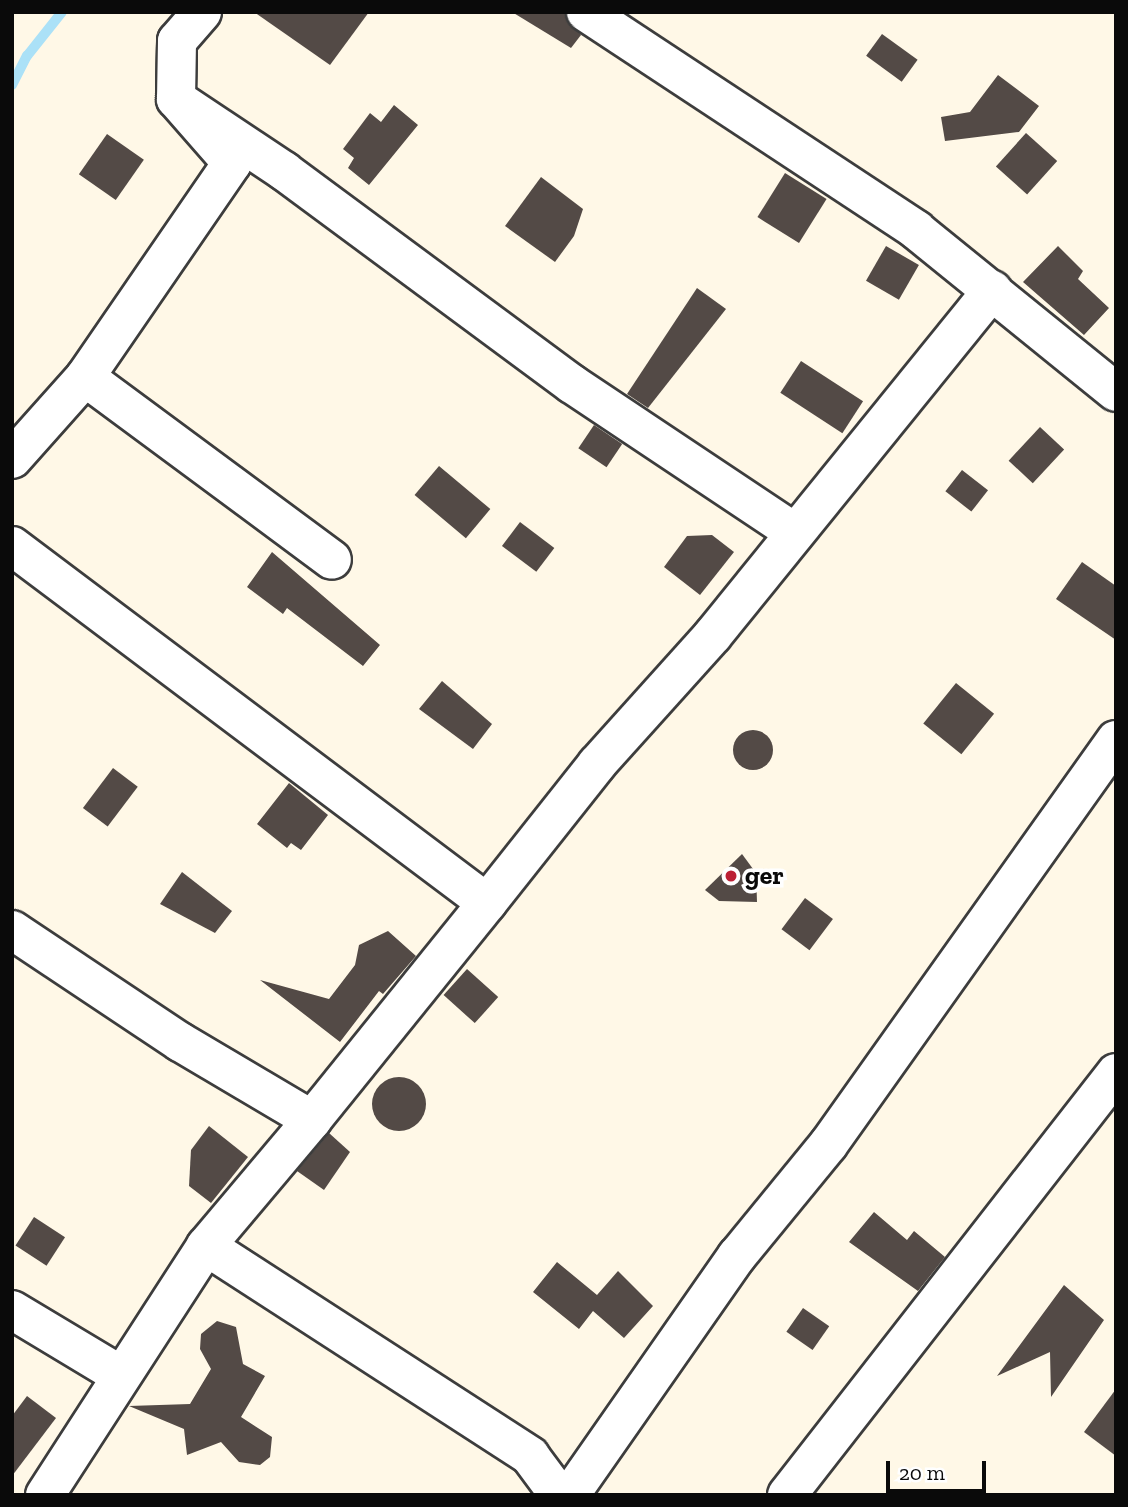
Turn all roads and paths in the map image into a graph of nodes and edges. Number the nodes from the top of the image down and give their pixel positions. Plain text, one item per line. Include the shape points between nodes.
1 (202, 12) edge
2 (586, 12) edge
3 (176, 99) junction
4 (992, 290) junction
5 (85, 377) junction
6 (1116, 392) edge
7 (12, 459) edge
8 (795, 533) junction
9 (12, 546) edge
10 (332, 559) dead end
11 (1116, 740) edge
12 (486, 903) junction
13 (12, 930) edge
14 (1116, 1073) edge
15 (312, 1120) junction
16 (205, 1247) junction
17 (12, 1310) edge
18 (120, 1375) junction
19 (45, 1495) edge
20 (559, 1495) edge
21 (570, 1495) edge
22 (787, 1495) edge

1 - 3 street via 177,41
2 - 4 street via 916,230
3 - 5 street via 232,163
3 - 8 street via 284,171 572,384
4 - 6 street
4 - 8 street
5 - 7 street
5 - 10 street
8 - 12 street
9 - 12 street
11 - 21 street via 828,1145 737,1256
12 - 15 street
13 - 15 street via 180,1042
14 - 22 street
15 - 16 street
16 - 18 street
16 - 20 street via 530,1456
17 - 18 street
18 - 19 street

